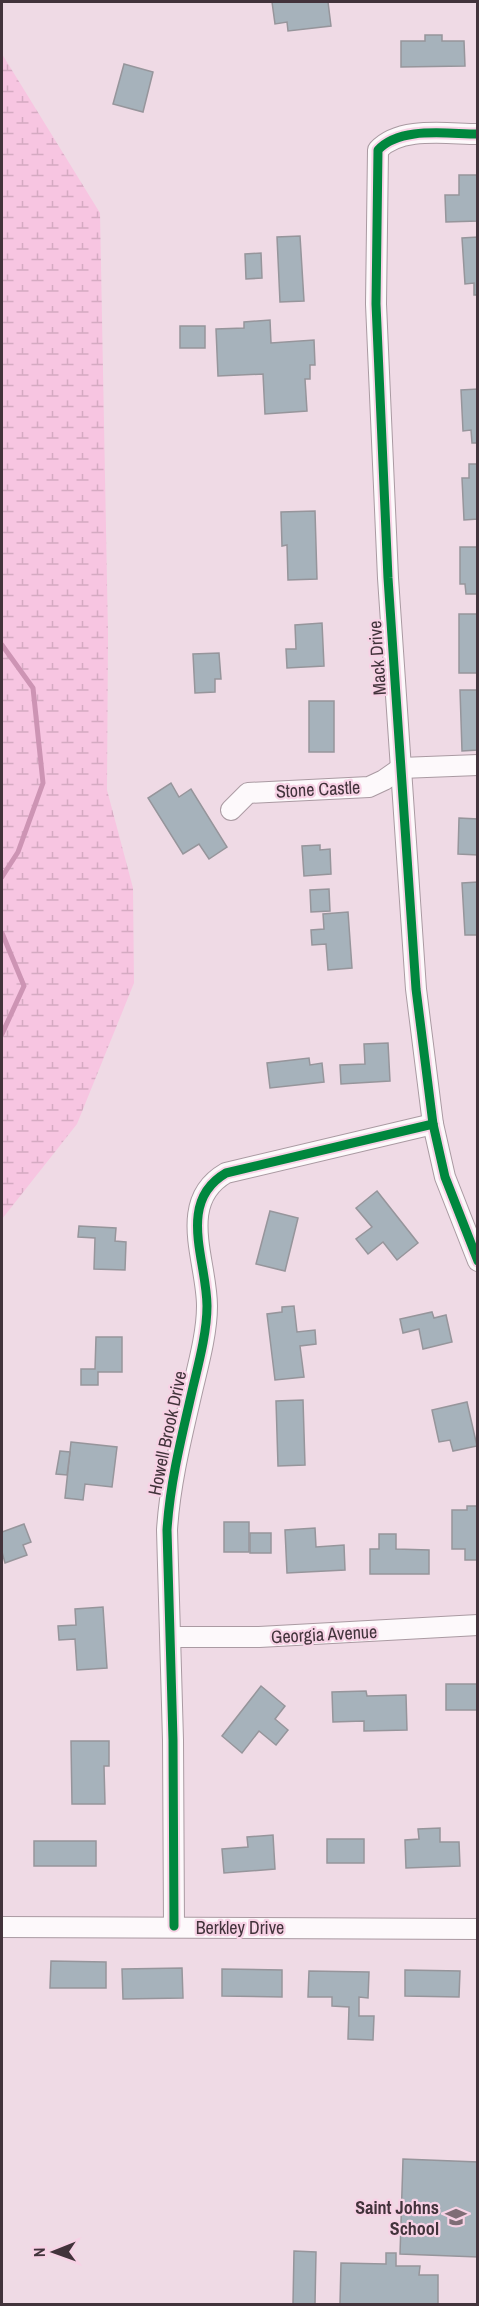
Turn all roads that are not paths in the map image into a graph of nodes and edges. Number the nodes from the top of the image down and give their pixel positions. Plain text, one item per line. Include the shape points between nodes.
1 (477, 134) edge
2 (477, 765) edge
3 (401, 768) junction
4 (231, 810) dead end
5 (433, 1124) junction
6 (477, 1261) edge
7 (477, 1625) edge
8 (171, 1637) junction
9 (174, 1926) junction
10 (2, 1927) edge
11 (477, 1929) edge

1 - 3 street, Mack Drive via 399,135 378,150 376,304
2 - 3 street, Stone Castle
3 - 4 street, Stone Castle via 369,787 248,793
3 - 5 street, Mack Drive via 416,989
5 - 6 street, Mack Drive via 445,1177
5 - 8 street, Howell Brook Drive via 226,1173 212,1181 206,1191 197,1233 207,1309 169,1497
7 - 8 street, Georgia Avenue via 259,1637
8 - 9 street, Howell Brook Drive
9 - 10 street, Berkley Drive
9 - 11 street, Berkley Drive

